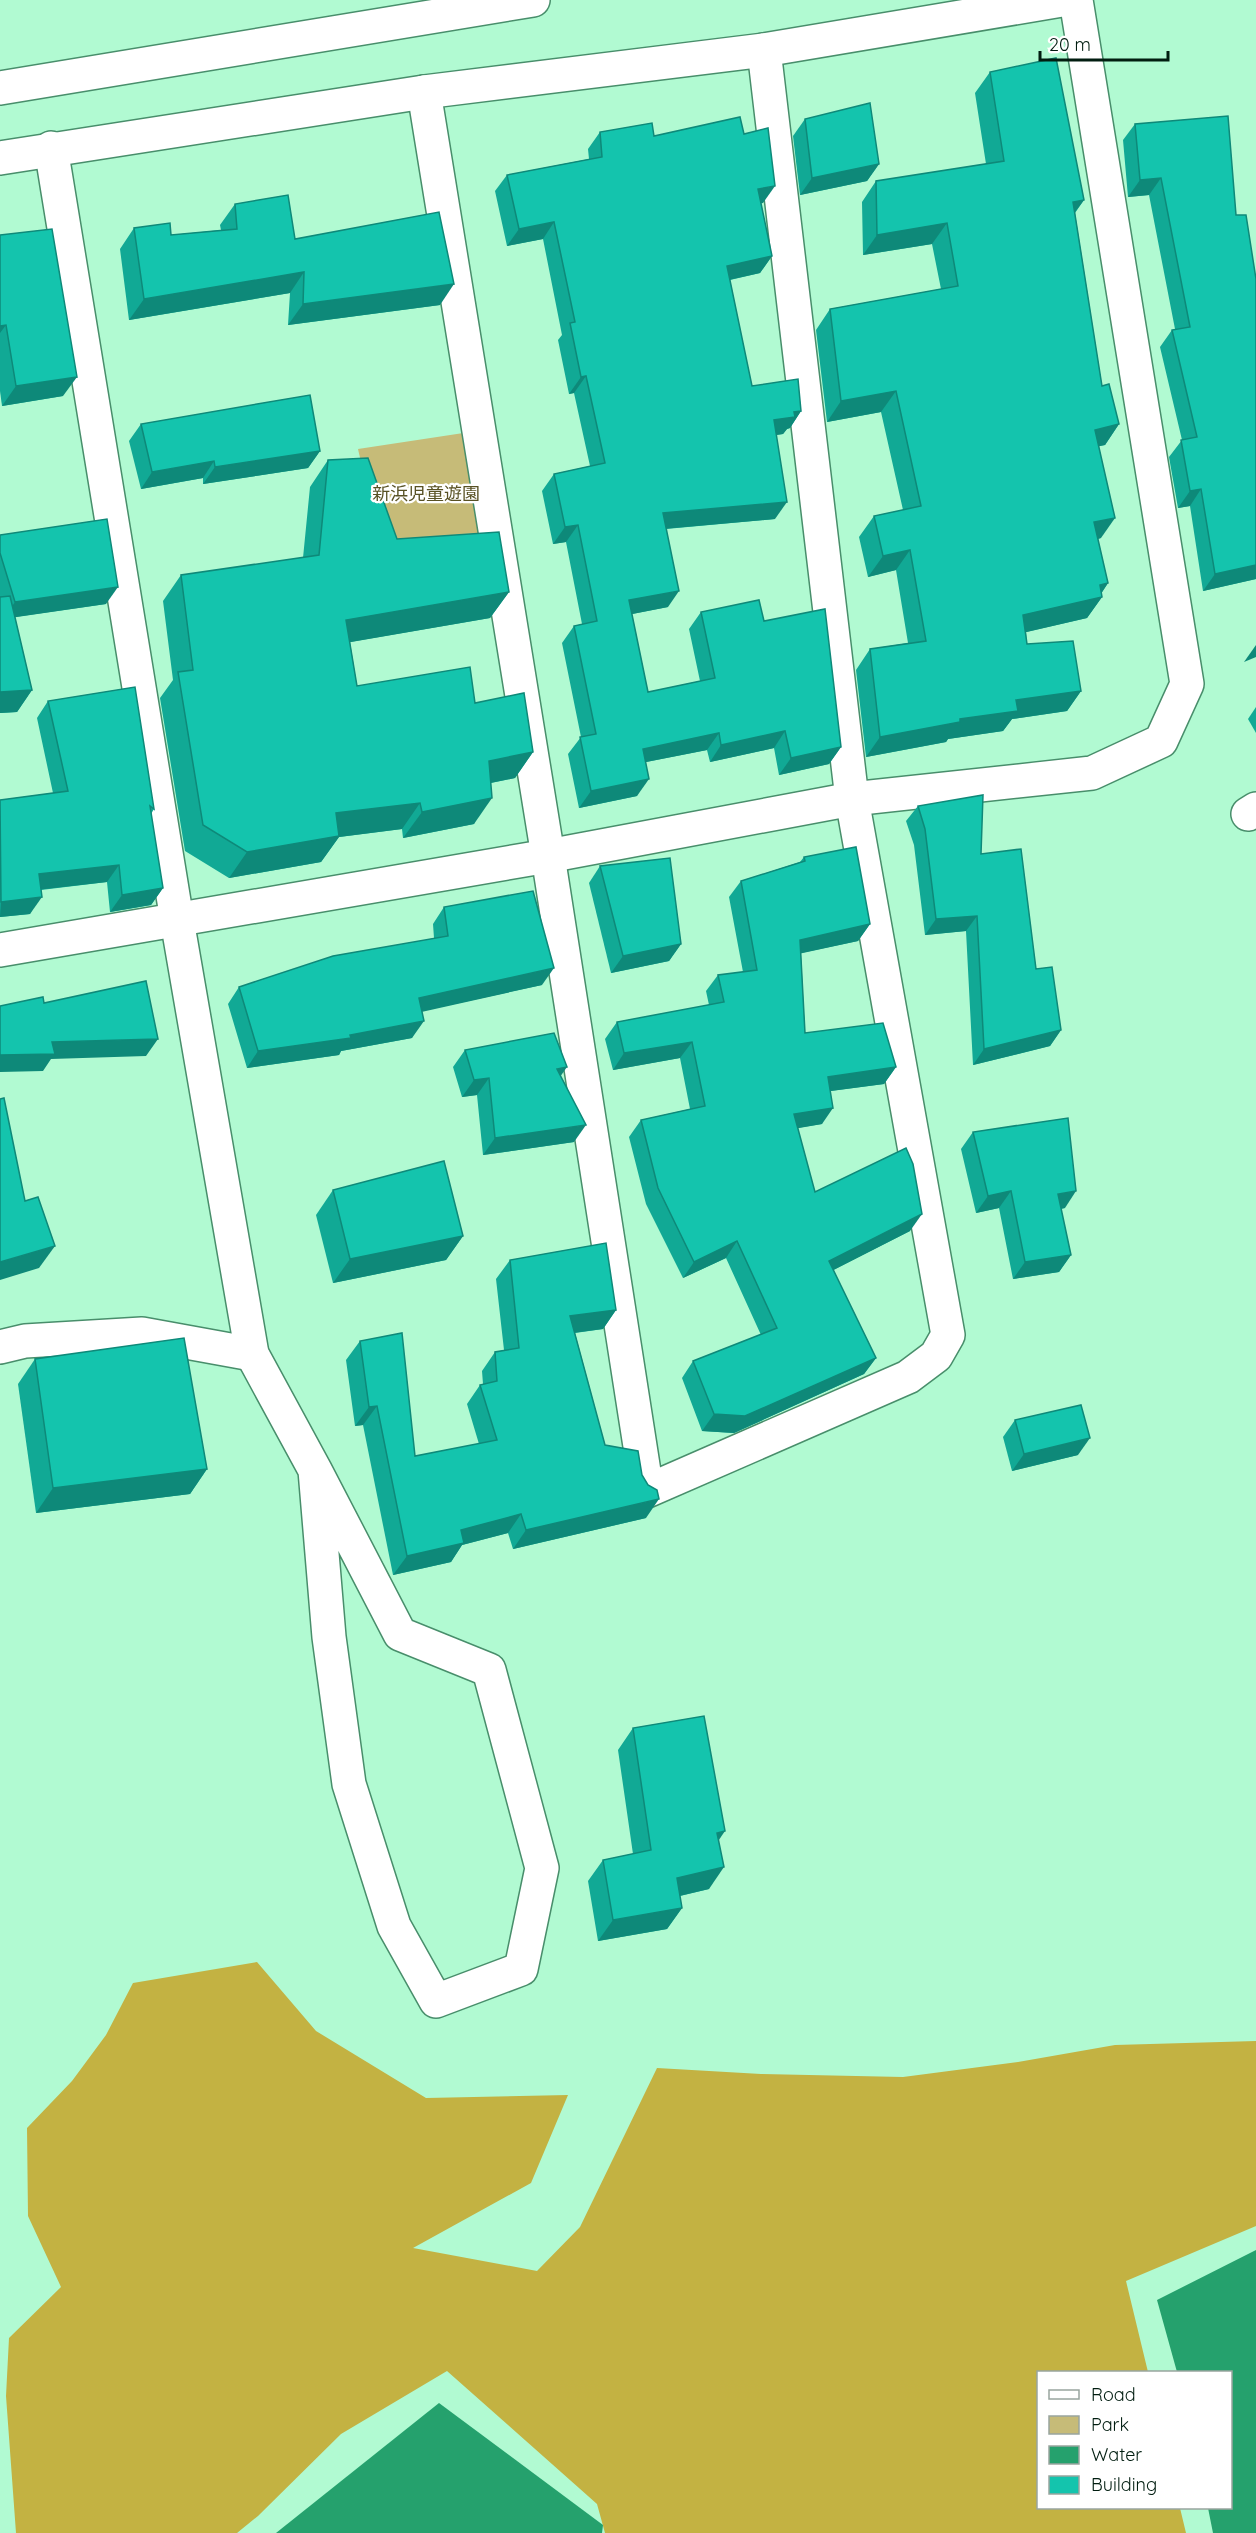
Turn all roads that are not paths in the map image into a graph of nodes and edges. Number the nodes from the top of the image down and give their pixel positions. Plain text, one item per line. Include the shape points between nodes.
1 (533, 0) edge
2 (1062, 0) edge
3 (1076, 0) edge
4 (434, 8) edge
5 (764, 50) junction
6 (0, 88) edge
7 (424, 92) junction
8 (51, 148) junction
9 (0, 158) edge
10 (852, 799) junction
11 (548, 856) junction
12 (177, 920) junction
13 (0, 950) edge
14 (0, 1347) edge
15 (252, 1354) junction
16 (315, 1470) junction

1 - 4 street
2 - 5 street
3 - 10 street via 1187,684 1161,741 1092,773
4 - 6 street
5 - 7 street
5 - 10 street
7 - 8 street
7 - 11 street
8 - 9 street
8 - 12 street
10 - 11 street
10 - 11 street via 948,1335 936,1356 908,1377 647,1491
11 - 12 street
12 - 13 street
12 - 15 street
14 - 15 street via 25,1341 142,1334
15 - 16 street
16 - 16 street via 329,1637 349,1784 394,1926 436,2001 521,1969 542,1868 489,1670 400,1634

